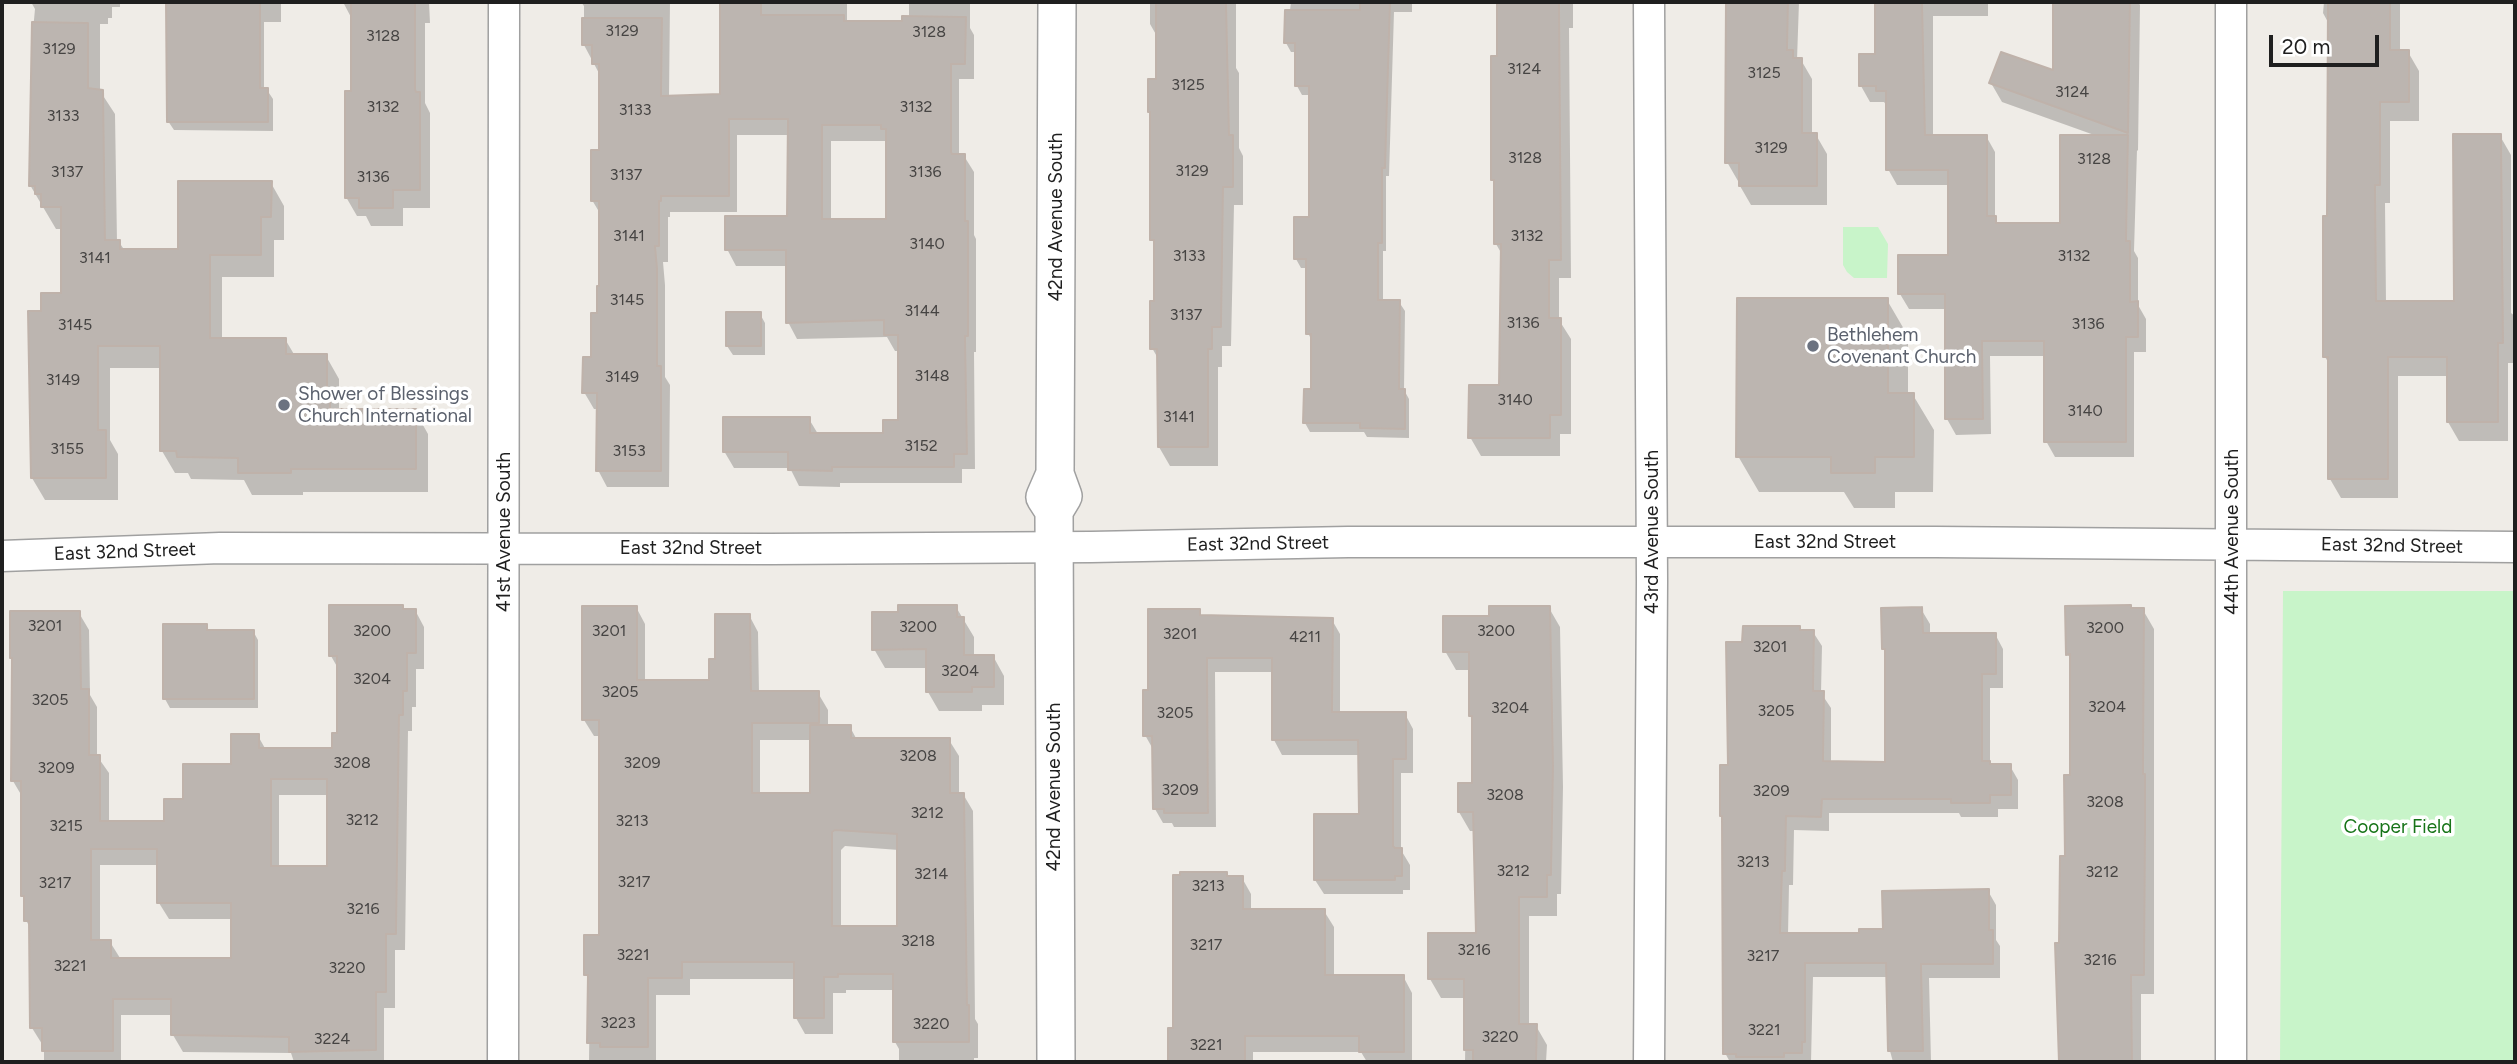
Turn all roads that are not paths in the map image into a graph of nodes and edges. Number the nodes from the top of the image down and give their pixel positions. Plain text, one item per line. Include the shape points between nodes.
1 (504, 2) edge
2 (1057, 2) edge
3 (1649, 2) edge
4 (2231, 2) edge
5 (1053, 528) junction
6 (1652, 541) junction
7 (2232, 544) junction
8 (2515, 547) edge
9 (505, 548) junction
10 (2, 556) edge
11 (503, 1062) edge
12 (1056, 1062) edge
13 (1649, 1062) edge
14 (2231, 1062) edge

1 - 9 street, 41st Avenue South
2 - 5 street, 42nd Avenue South via 1055,474 1045,497
3 - 6 street, 43rd Avenue South
4 - 7 street, 44th Avenue South
5 - 6 street, East 32nd Street
5 - 9 street, East 32nd Street via 771,549
5 - 12 street, 42nd Avenue South
6 - 7 street, East 32nd Street
6 - 13 street, 43rd Avenue South
7 - 8 street, East 32nd Street
7 - 14 street, 44th Avenue South
9 - 10 street, East 32nd Street via 220,548
9 - 11 street, 41st Avenue South

